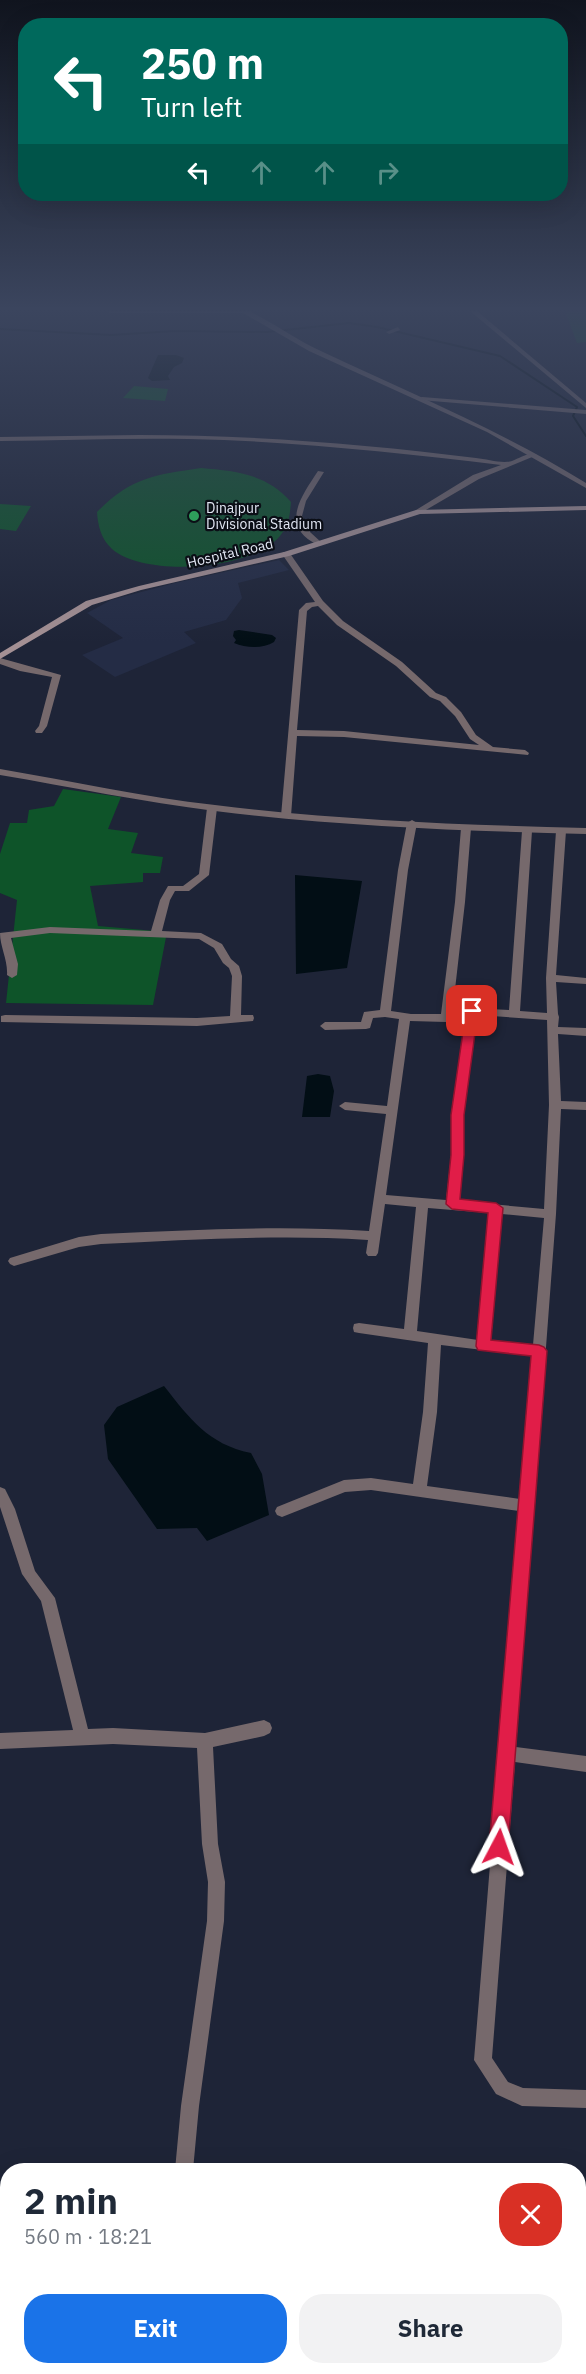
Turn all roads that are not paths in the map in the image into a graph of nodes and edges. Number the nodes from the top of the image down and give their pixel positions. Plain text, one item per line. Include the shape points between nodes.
1 (468, 422) edge
2 (0, 439) edge
3 (534, 455) junction
4 (508, 464) junction
5 (320, 472) dead end
6 (586, 486) edge
7 (586, 508) edge
8 (419, 512) junction
9 (318, 543) junction
10 (286, 554) junction
11 (320, 603) junction
12 (0, 659) edge
13 (39, 731) dead end
14 (293, 734) junction
15 (491, 750) junction
16 (525, 753) dead end
17 (0, 771) edge
18 (212, 808) junction
19 (286, 816) junction
20 (412, 823) junction
21 (466, 828) junction
22 (527, 831) junction
23 (561, 831) junction
24 (586, 831) edge
25 (156, 933) junction
26 (3, 936) edge
27 (12, 975) dead end
28 (551, 978) junction
29 (586, 981) edge
30 (448, 1010) junction
31 (472, 1011) junction
32 (385, 1013) junction
33 (514, 1014) junction
34 (405, 1017) junction
35 (554, 1017) junction
36 (249, 1018) dead end
37 (5, 1019) dead end
38 (235, 1019) junction
39 (325, 1026) dead end
40 (554, 1030) junction
41 (586, 1032) edge
42 (555, 1105) junction
43 (345, 1106) dead end
44 (586, 1106) edge
45 (391, 1110) junction
46 (380, 1198) junction
47 (422, 1202) junction
48 (452, 1204) junction
49 (496, 1208) junction
50 (550, 1214) junction
51 (375, 1236) junction
52 (372, 1253) dead end
53 (14, 1261) dead end
54 (359, 1328) dead end
55 (410, 1336) junction
56 (435, 1340) junction
57 (483, 1346) junction
58 (539, 1351) junction
59 (419, 1491) junction
60 (0, 1493) edge
61 (526, 1506) junction
62 (282, 1511) dead end
63 (264, 1728) dead end
64 (82, 1736) junction
65 (0, 1741) edge
66 (205, 1741) junction
67 (506, 1753) junction
68 (586, 1764) edge
69 (586, 2098) edge
70 (185, 2163) edge

1 - 3 street
2 - 4 street via 143,436 260,440 375,448
3 - 4 street
3 - 6 street
4 - 8 street via 476,477
5 - 9 street via 299,503 302,529
7 - 8 main road, Hospital Road
8 - 9 main road, Hospital Road
9 - 10 main road, Hospital Road
10 - 11 street
10 - 12 main road, Hospital Road via 89,603
11 - 14 street via 303,610
11 - 15 street via 340,623 443,699 473,737
12 - 13 street via 20,668 57,675
14 - 15 street via 344,734
14 - 19 street
15 - 16 street
17 - 18 street
18 - 19 street
18 - 25 street via 204,875 185,890 172,888
19 - 20 street
20 - 21 street
20 - 32 street via 401,879
21 - 22 street
21 - 30 street
22 - 23 street
22 - 33 street
23 - 24 street
23 - 28 street
25 - 26 street via 50,930
25 - 38 street via 201,936 218,946 237,976
26 - 27 street via 13,964
28 - 29 street
28 - 35 street
30 - 31 street
30 - 34 street via 446,1018
31 - 33 street
31 - 48 street via 458,1115
32 - 34 street
32 - 39 street via 368,1015 366,1024
33 - 35 street
34 - 45 street
35 - 40 street
36 - 38 street
37 - 38 street
40 - 41 street
40 - 42 street
42 - 44 street
42 - 50 street
43 - 45 street
45 - 46 street
46 - 47 street
46 - 51 street
47 - 48 street
47 - 55 street
48 - 49 street
49 - 50 street
49 - 57 street
50 - 58 street
51 - 52 street
51 - 53 street via 235,1233 101,1239
54 - 55 street
55 - 56 street
56 - 57 street
56 - 59 street
57 - 58 street
58 - 61 street
59 - 61 street
59 - 62 street via 371,1484 344,1486
60 - 64 street via 29,1574 48,1598
61 - 67 street
63 - 66 street
64 - 65 street
64 - 66 street
66 - 70 street via 216,1885 214,1943
67 - 68 street
67 - 69 street via 483,2060 502,2088 522,2097

